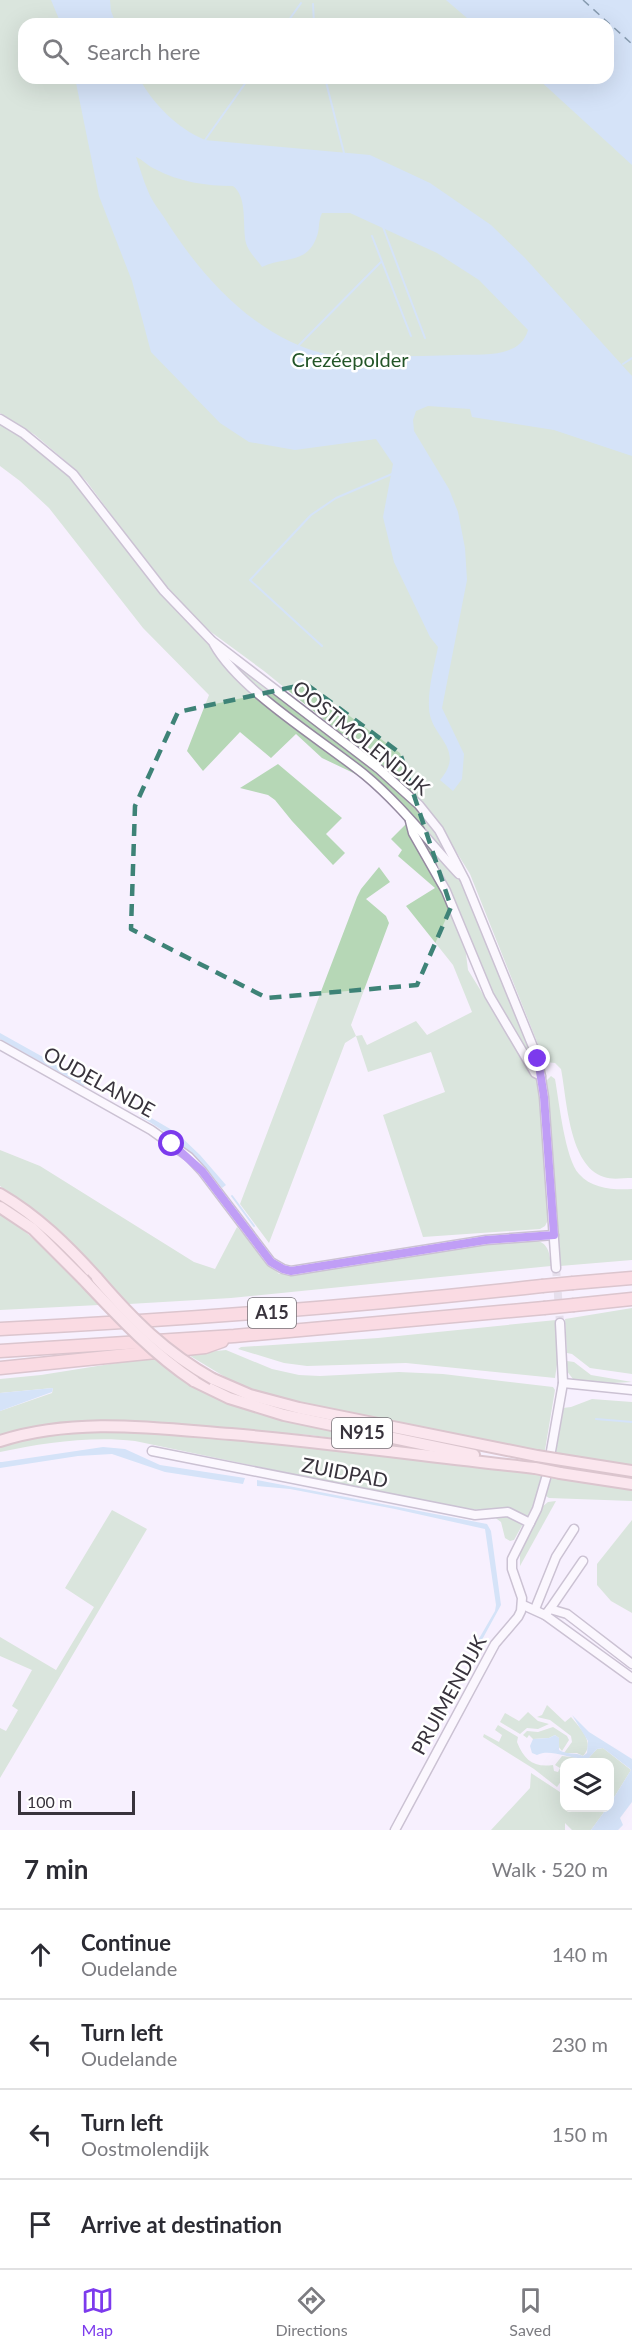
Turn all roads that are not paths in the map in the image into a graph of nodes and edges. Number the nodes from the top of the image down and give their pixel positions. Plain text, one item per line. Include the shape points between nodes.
1 (0, 419) edge
2 (212, 641) junction
3 (409, 818) junction
4 (465, 880) junction
5 (0, 1044) edge
6 (541, 1076) junction
7 (0, 1194) edge
8 (0, 1207) edge
9 (554, 1235) junction
10 (556, 1268) tunnel mouth
11 (632, 1278) edge
12 (632, 1299) edge
13 (560, 1323) tunnel mouth
14 (0, 1329) edge
15 (234, 1336) junction
16 (0, 1351) edge
17 (0, 1368) edge
18 (563, 1383) junction
19 (632, 1390) edge
20 (0, 1442) edge
21 (152, 1450) dead end
22 (551, 1451) dead end
23 (534, 1468) junction
24 (632, 1471) edge
25 (546, 1478) dead end
26 (632, 1484) edge
27 (530, 1523) junction
28 (574, 1529) dead end
29 (583, 1561) dead end
30 (523, 1605) junction
31 (535, 1609) junction
32 (547, 1612) junction
33 (632, 1664) edge
34 (632, 1678) edge
35 (395, 1830) edge

1 - 2 street, OOSTMOLENDIJK via 24,433 73,474 164,591
2 - 3 street, OOSTMOLENDIJK via 245,681 366,776
2 - 4 street, OOSTMOLENDIJK via 401,787 439,830
3 - 4 street, OOSTMOLENDIJK
3 - 6 street, OOSTMOLENDIJK via 413,833 446,891 489,995 530,1065
4 - 6 street, OOSTMOLENDIJK via 538,1059
5 - 9 street, OUDELANDE via 151,1130 189,1157 271,1262 283,1269 291,1271 486,1240
6 - 9 street, OOSTMOLENDIJK
7 - 24 main road, N915, bridge via 62,1240 158,1343 213,1379 250,1395 299,1408
8 - 23 main road, N915, bridge via 33,1229 138,1337 194,1381 229,1398 284,1415
9 - 10 street, OOSTMOLENDIJK
11 - 14 highway, A15, bridge via 254,1314
12 - 15 highway, A15, bridge
13 - 18 street
15 - 16 highway, A15
15 - 17 highway, A15 via 205,1347
18 - 19 street
18 - 22 street
20 - 23 main road, N915 via 60,1429 118,1426 266,1437
21 - 27 street, ZUIDPAD via 475,1515 508,1512
23 - 26 main road, N915, bridge
25 - 27 street
27 - 30 street via 512,1559
28 - 31 street via 556,1557
29 - 32 street
30 - 31 street
30 - 35 street, PRUIMENDIJK via 495,1644
31 - 32 street
32 - 33 street via 567,1614
32 - 34 street

